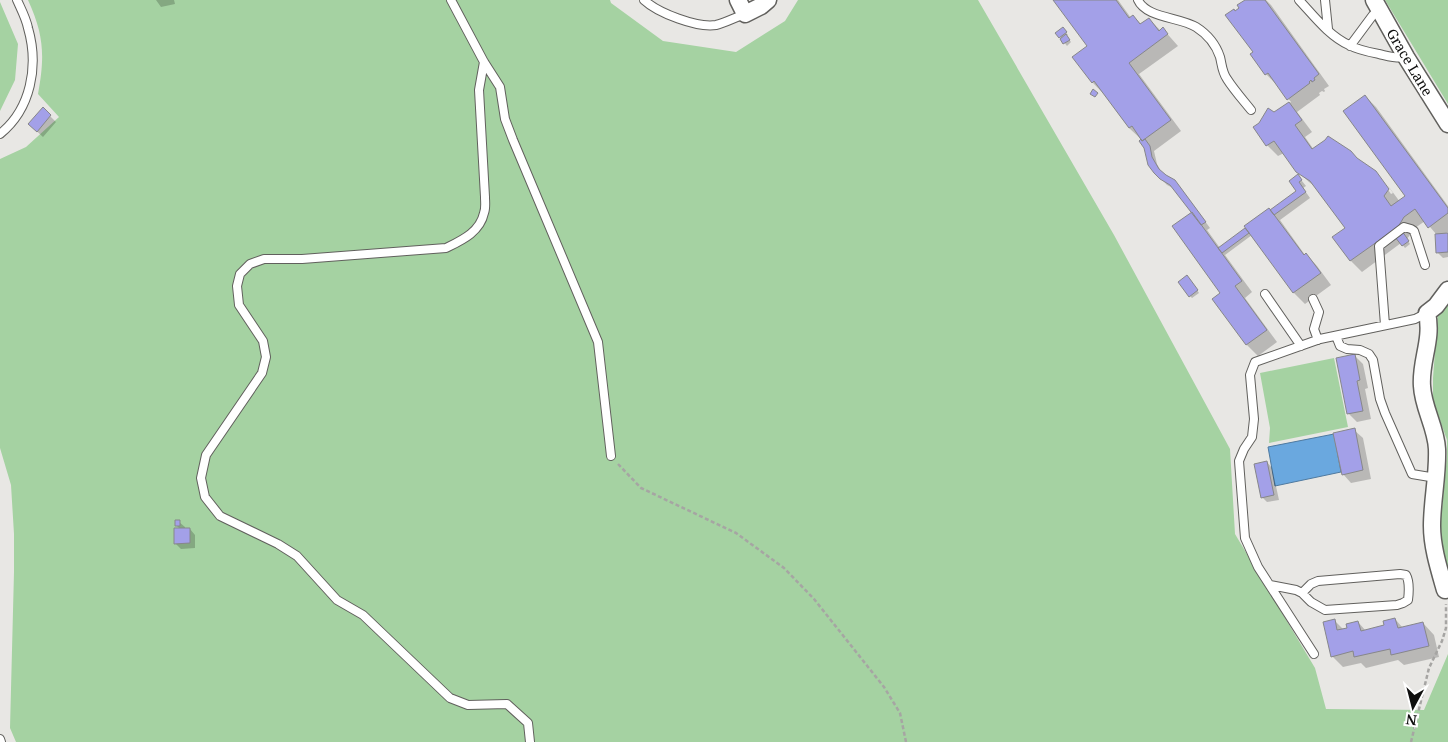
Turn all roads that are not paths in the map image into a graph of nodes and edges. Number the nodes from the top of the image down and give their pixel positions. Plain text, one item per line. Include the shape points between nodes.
1 (17, 0) edge
2 (451, 0) edge
3 (644, 0) edge
4 (768, 0) edge
5 (1138, 0) edge
6 (1300, 0) edge
7 (1325, 0) edge
8 (1376, 4) edge
9 (742, 7) edge
10 (1328, 30) junction
11 (1350, 46) junction
12 (1406, 57) junction
13 (484, 62) junction
14 (1251, 110) dead end
15 (1448, 124) edge
16 (0, 134) edge
17 (1424, 265) dead end
18 (1448, 290) edge
19 (1265, 294) dead end
20 (1312, 299) dead end
21 (1427, 314) junction
22 (1385, 325) junction
23 (1336, 336) junction
24 (1318, 340) junction
25 (1301, 346) junction
26 (611, 456) road end
27 (1436, 478) junction
28 (1270, 586) junction
29 (1444, 590) road end
30 (1302, 593) junction
31 (1314, 654) dead end
32 (530, 742) edge

1 - 16 lane via 29,30 33,65 31,83 20,112
2 - 13 lane
3 - 9 lane via 671,17 715,25
4 - 9 street via 761,6
5 - 14 lane via 1143,8 1195,26 1206,34 1220,57 1227,80
6 - 10 lane
7 - 10 lane
8 - 11 lane via 1373,15
8 - 12 street, Grace Lane
10 - 11 lane
11 - 12 lane
12 - 15 street, Grace Lane
13 - 26 lane via 500,87 512,140 598,342
13 - 32 lane via 479,90 485,197 484,213 478,228 464,240 446,248 264,259 250,264 240,274 237,286 239,305 263,341 266,357 262,373 206,455 201,478 205,497 220,516 297,556 337,600 363,615 450,698 468,706 507,704 528,723
17 - 22 lane via 1411,228 1404,227 1379,246
18 - 21 street
19 - 25 lane
20 - 24 lane via 1319,312 1314,329
21 - 22 lane
21 - 27 street via 1430,326 1421,384 1437,446
22 - 23 lane
23 - 24 lane
23 - 27 lane via 1340,346 1360,350 1374,360 1383,406 1412,474
24 - 25 lane
25 - 28 lane via 1255,362 1250,375 1254,419 1252,437 1239,461 1245,538
27 - 29 street via 1433,541
28 - 30 lane
28 - 31 lane
30 - 30 lane via 1325,610 1397,605 1408,600 1409,592 1408,579 1400,574 1318,580

